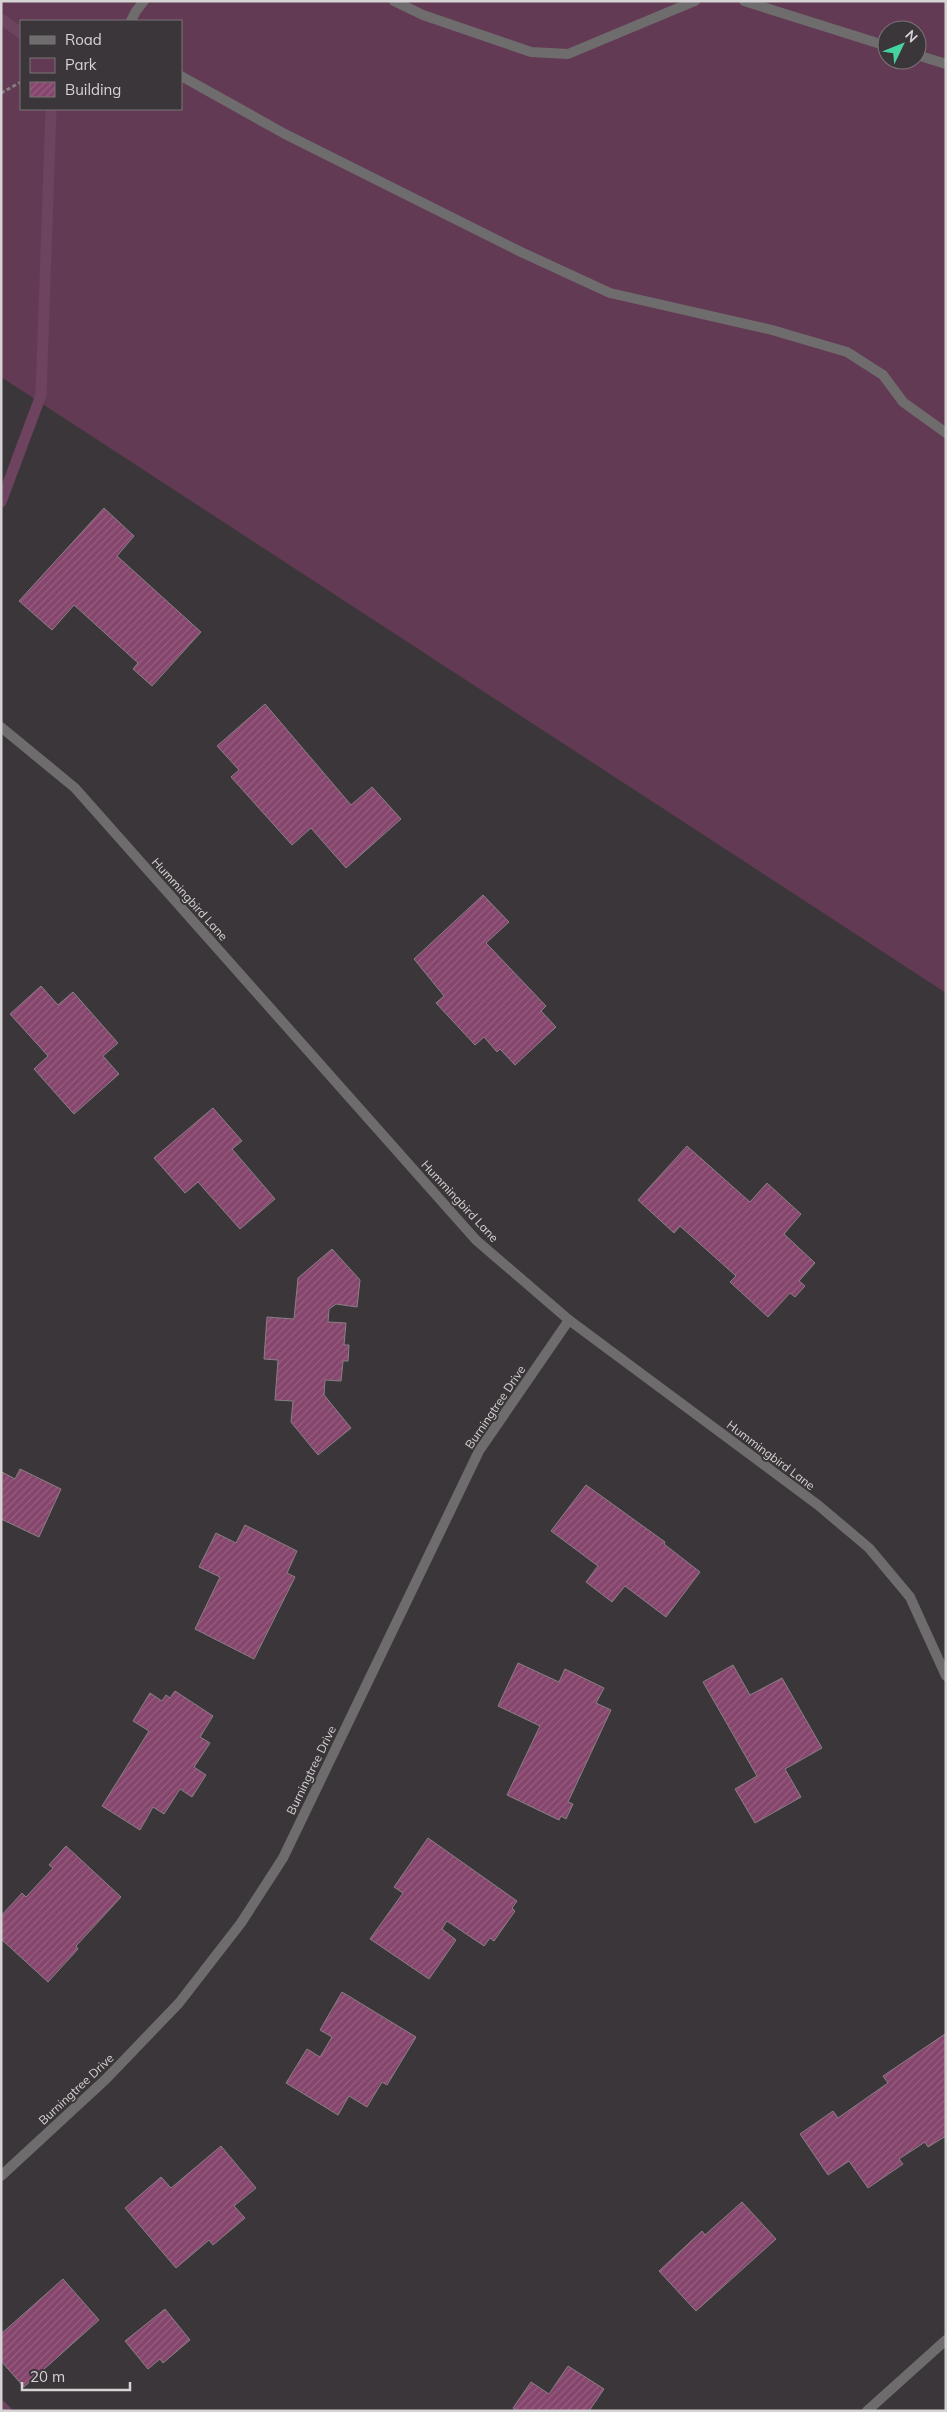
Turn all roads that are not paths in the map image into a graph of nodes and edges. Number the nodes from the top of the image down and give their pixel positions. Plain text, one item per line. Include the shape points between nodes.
1 (144, 1) edge
2 (394, 1) edge
3 (695, 1) edge
4 (744, 1) edge
5 (132, 20) edge
6 (877, 43) edge
7 (927, 58) edge
8 (946, 64) edge
9 (182, 77) edge
10 (946, 433) edge
11 (1, 727) edge
12 (569, 1320) junction
13 (946, 1676) edge
14 (1, 2176) edge
15 (946, 2340) edge
16 (867, 2411) edge

1 - 5 street
2 - 3 street via 423,15 531,52 568,54
4 - 6 street
7 - 8 street
9 - 10 street via 285,134 520,252 610,293 772,330 848,352 883,376 903,402
11 - 12 street, Hummingbird Lane via 75,788 476,1240
12 - 13 street, Hummingbird Lane via 818,1505 869,1548 910,1597
12 - 14 street, Burningtree Drive via 479,1451 283,1858 241,1923 153,2030 106,2079
15 - 16 street

